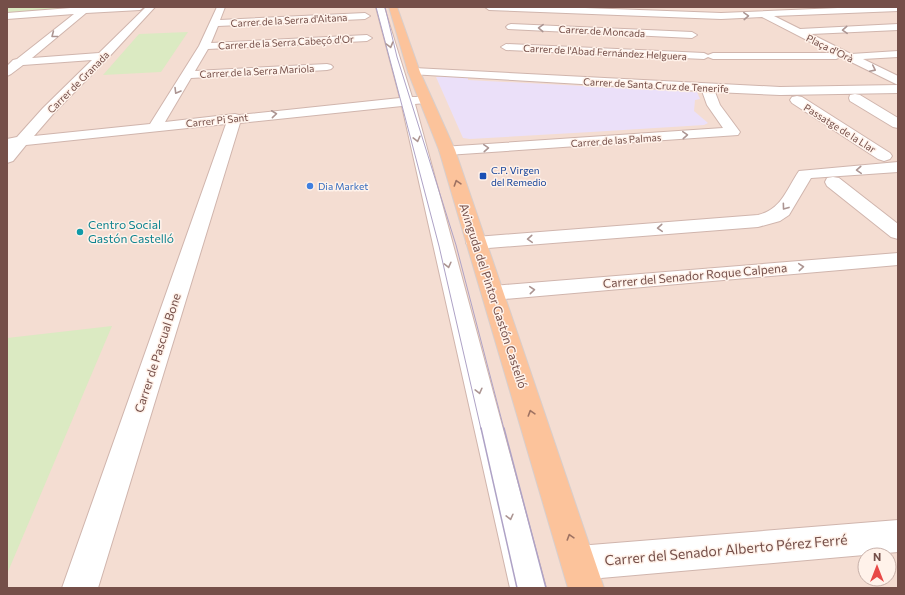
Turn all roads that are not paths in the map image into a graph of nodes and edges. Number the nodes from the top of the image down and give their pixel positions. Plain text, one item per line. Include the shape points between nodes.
1 (140, 7) edge
2 (150, 7) edge
3 (220, 7) edge
4 (380, 7) edge
5 (393, 7) edge
6 (489, 7) edge
7 (710, 7) edge
8 (518, 8) edge
9 (898, 8) edge
10 (87, 9) edge
11 (679, 15) junction
12 (763, 15) junction
13 (8, 16) edge
14 (365, 16) dead end
15 (721, 16) junction
16 (214, 23) junction
17 (511, 27) junction
18 (898, 27) edge
19 (799, 32) junction
20 (692, 35) junction
21 (367, 38) dead end
22 (204, 46) junction
23 (898, 54) edge
24 (104, 56) junction
25 (836, 56) dead end
26 (848, 57) junction
27 (709, 60) junction
28 (20, 62) junction
29 (7, 63) edge
30 (327, 68) dead end
31 (7, 72) edge
32 (414, 72) junction
33 (187, 75) junction
34 (717, 77) dead end
35 (898, 81) edge
36 (707, 88) junction
37 (724, 88) junction
38 (898, 89) edge
39 (855, 98) dead end
40 (416, 100) junction
41 (796, 100) dead end
42 (235, 118) junction
43 (898, 124) edge
44 (156, 126) junction
45 (23, 141) junction
46 (7, 143) edge
47 (447, 150) junction
48 (884, 156) dead end
49 (7, 158) edge
50 (898, 167) edge
51 (833, 182) dead end
52 (898, 233) edge
53 (476, 243) junction
54 (898, 259) edge
55 (493, 293) junction
56 (898, 536) edge
57 (582, 575) edge
58 (80, 588) edge
59 (528, 588) edge

1 - 10 street
2 - 24 street, Carrer de Granada
3 - 16 street
4 -> 40 street, Avinguda del Pintor Gastón Castelló
5 - 32 main road, Avinguda del Pintor Gastón Castelló
6 - 8 street
7 - 15 street
8 - 11 street
8 - 17 street
9 - 12 street
10 - 13 street
10 -> 28 street
11 - 15 street
11 - 20 street
15 -> 12 street
12 - 19 street, Plaça d'Orà
14 - 16 street, Carrer de la Serra d'Aitana
16 - 22 street
20 -> 17 street, Carrer de Moncada
17 - 27 street, Carrer de l'Abad Fernández Helguera via 505,50
18 -> 19 street
19 - 26 street, Plaça d'Orà
20 - 27 street
21 - 22 street, Carrer de la Serra Cabeçó d'Or
22 - 33 street
23 - 26 street
24 - 28 street
24 - 45 street, Carrer de Granada via 48,111
25 - 27 street, Plaça d'Orà
26 -> 35 street, Plaça d'Orà
28 - 29 street
28 - 31 street
30 - 33 street, Carrer de la Serra Mariola
32 - 36 street, Carrer de Santa Cruz de Tenerife via 500,72
32 - 40 main road, Avinguda del Pintor Gastón Castelló
33 -> 44 street
34 - 37 street
36 - 37 street, Carrer de Santa Cruz de Tenerife
47 -> 36 street, Carrer de las Palmas via 733,132 714,105
37 - 38 street, Carrer de Santa Cruz de Tenerife via 780,91
39 - 43 street
42 -> 40 street, Carrer Pi Sant
40 - 47 main road, Avinguda del Pintor Gastón Castelló
40 -> 59 street, Avinguda del Pintor Gastón Castelló via 410,109
41 - 48 street, Passatge de la Llar
42 - 44 street, Carrer Pi Sant
42 - 58 street, Carrer de Pascual Bone
44 - 45 street, Carrer Pi Sant
45 - 46 street, Carrer Pi Sant
45 - 49 street, Carrer de Granada
53 -> 47 main road, Avinguda del Pintor Gastón Castelló
50 -> 53 street via 805,174 783,211 774,217 758,221
51 - 52 street
53 - 55 main road, Avinguda del Pintor Gastón Castelló
55 -> 54 street, Carrer del Senador Roque Calpena
57 -> 55 main road, Avinguda del Pintor Gastón Castelló
56 - 57 street, Carrer del Senador Alberto Pérez Ferré

